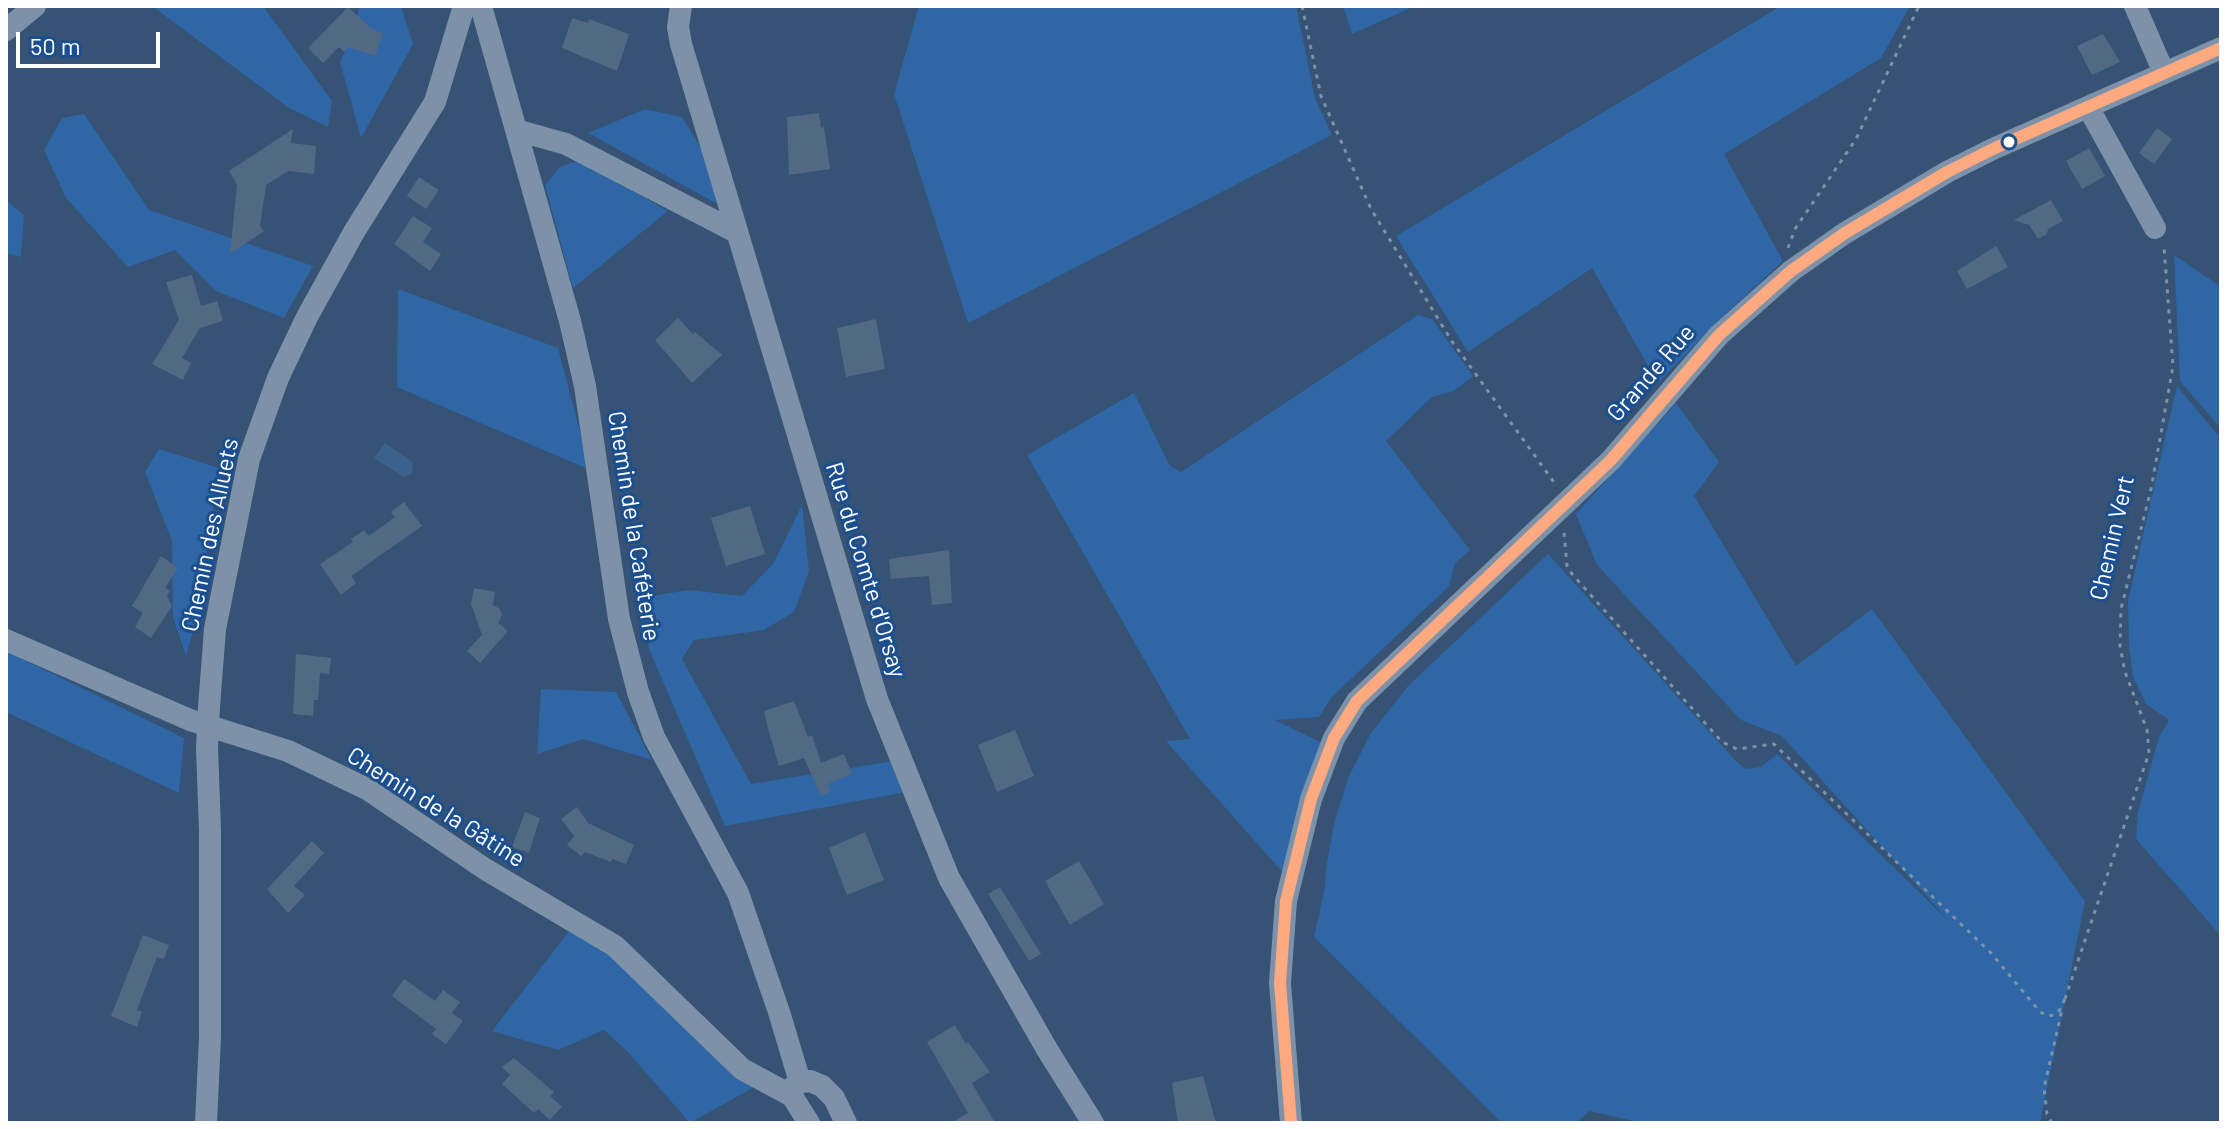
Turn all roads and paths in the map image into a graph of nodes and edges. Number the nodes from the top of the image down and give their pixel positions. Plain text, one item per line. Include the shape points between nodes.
1 (35, 6) edge
2 (464, 6) edge
3 (481, 6) edge
4 (681, 6) edge
5 (1302, 6) edge
6 (1919, 6) edge
7 (2135, 6) edge
8 (6, 30) edge
9 (2221, 48) edge
10 (2164, 73) junction
11 (2088, 107) junction
12 (516, 130) junction
13 (2155, 228) joint
14 (736, 232) junction
15 (1791, 271) junction
16 (1568, 502) junction
17 (6, 640) edge
18 (210, 727) junction
19 (2065, 999) junction
20 (796, 1089) junction
21 (206, 1123) edge
22 (809, 1123) edge
23 (846, 1123) edge
24 (1093, 1123) edge
25 (1291, 1123) edge
26 (2052, 1123) edge

1 - 8 street
2 - 18 street, Chemin des Alluets via 435,102 307,317 249,459 215,629
3 - 12 street, Chemin de la Caféterie
4 - 14 street, Rue du Comte d'Orsay via 681,44
5 - 16 path via 1321,96 1371,209 1440,323
6 - 15 path via 1856,139 1795,229 1788,248
7 - 10 street
9 - 10 street, Grande Rue
10 - 11 street, Grande Rue
11 - 13 street
11 - 15 street, Grande Rue via 1947,172
12 - 14 street via 566,144
12 - 20 street, Chemin de la Caféterie via 585,386 619,619 638,692 654,737 742,903
13 - 19 path, Chemin Vert via 2164,247 2173,366 2151,489 2121,609 2120,646 2147,730 2149,753
14 - 24 street, Rue du Comte d'Orsay via 877,699 932,839 949,878
15 - 16 street, Grande Rue via 1719,335
16 - 19 path via 1565,551 1572,574 1722,742 1737,749 1774,744 1991,953 2040,1012 2054,1015
16 - 25 street, Grande Rue via 1357,701 1334,738 1311,799 1286,901 1280,983
17 - 18 street, Chemin de la Gâtine
18 - 20 street, Chemin de la Gâtine via 288,751 367,789 485,869 615,946 742,1069
18 - 21 street, Chemin des Alluets
19 - 26 path, Chemin Vert via 2044,1088
20 - 22 street, Chemin de la Caféterie
20 - 23 street, Chemin de la Gâtine via 810,1081 822,1086

